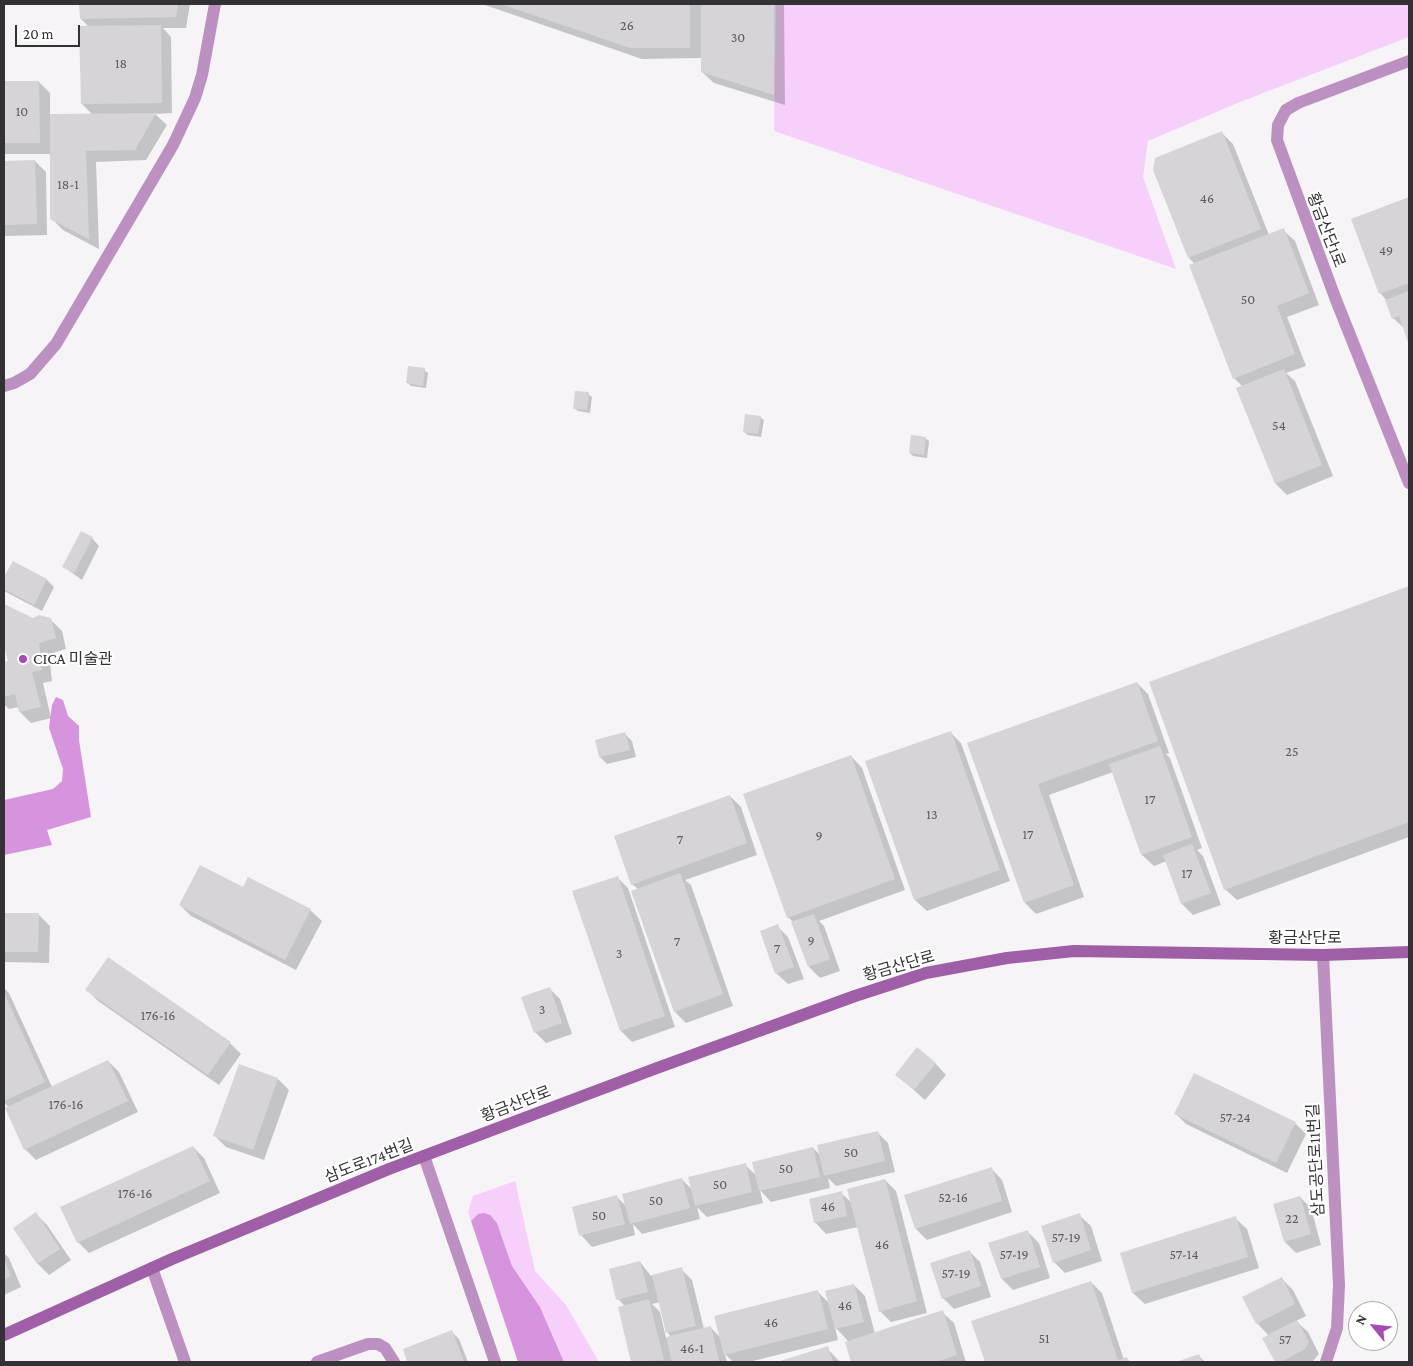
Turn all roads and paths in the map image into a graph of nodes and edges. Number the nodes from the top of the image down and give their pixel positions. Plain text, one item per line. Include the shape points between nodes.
1 (216, 4) edge
2 (1409, 61) edge
3 (4, 386) edge
4 (1409, 483) edge
5 (1409, 952) edge
6 (1323, 955) junction
7 (424, 1156) junction
8 (152, 1268) junction
9 (4, 1335) edge
10 (185, 1362) edge
11 (317, 1362) edge
12 (394, 1362) edge
13 (495, 1362) edge
14 (1326, 1362) edge

1 - 3 street via 202,75 174,145 56,344 30,374
2 - 4 street, 황금산단1로 via 1298,102 1286,110 1278,125 1276,140
5 - 6 street, 황금산단로
6 - 7 street, 황금산단로 via 1074,951 1007,958 926,973 855,996
6 - 14 street, 삼도공단로11번길 via 1339,1285 1337,1328
7 - 8 street, 삼도로174번길
7 - 13 street, 삼도로174번길
8 - 9 street, 삼도로174번길
8 - 10 street
11 - 12 street via 368,1344 378,1344 385,1348

